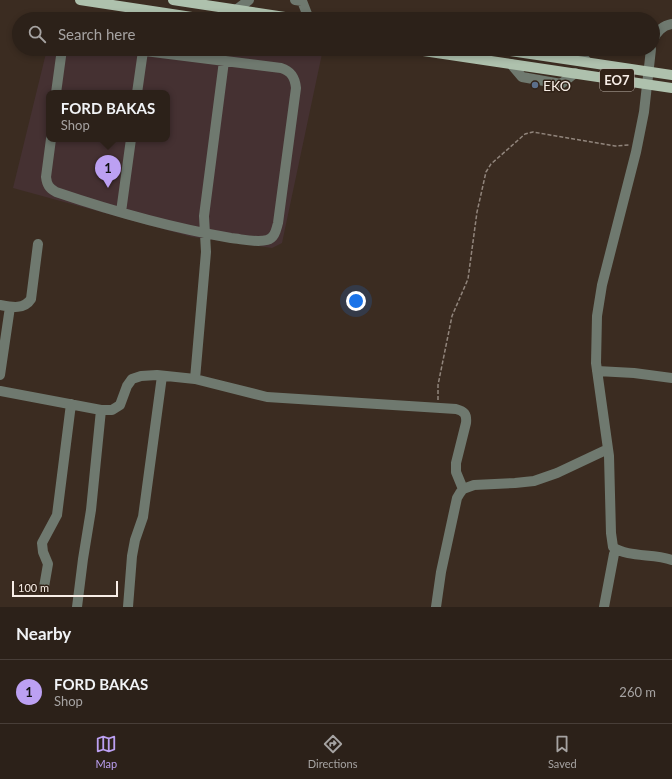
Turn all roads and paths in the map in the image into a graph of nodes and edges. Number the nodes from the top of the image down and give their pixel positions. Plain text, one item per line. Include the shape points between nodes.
1 (80, 0) edge
2 (173, 0) edge
3 (249, 0) edge
4 (296, 0) edge
5 (191, 3) junction
6 (236, 10) junction
7 (153, 12) edge
8 (190, 12) edge
9 (250, 12) edge
10 (306, 12) edge
11 (672, 24) edge
12 (660, 29) edge
13 (61, 56) edge
14 (142, 56) edge
15 (199, 56) edge
16 (457, 56) edge
17 (547, 56) edge
18 (582, 56) edge
19 (650, 56) edge
20 (224, 61) junction
21 (587, 62) junction
22 (648, 72) junction
23 (672, 75) edge
24 (647, 84) junction
25 (672, 88) edge
26 (56, 90) edge
27 (137, 90) edge
28 (50, 142) edge
29 (131, 142) edge
30 (638, 145) junction
31 (121, 212) junction
32 (205, 234) junction
33 (38, 244) dead end
34 (5, 306) edge
35 (597, 371) junction
36 (0, 375) edge
37 (162, 376) junction
38 (672, 378) edge
39 (195, 379) junction
40 (0, 391) edge
41 (71, 404) junction
42 (438, 408) junction
43 (101, 410) junction
44 (608, 449) junction
45 (464, 489) junction
46 (617, 550) junction
47 (672, 560) edge
48 (44, 587) dead end
49 (77, 607) edge
50 (128, 607) edge
51 (436, 607) edge
52 (604, 607) edge

1 - 7 main road
2 - 5 main road
3 - 6 street
4 - 10 street via 302,1
5 - 6 main road
5 - 8 street
6 - 9 main road
11 - 12 street
13 - 26 street
14 - 27 street
15 - 20 street
16 - 24 main road, ΕΟ7
17 - 21 main road, ΕΟ7
18 - 21 street
19 - 22 street
20 - 32 street via 204,216
20 - 32 street via 287,70 292,74 296,88 278,224 274,236 268,240 256,241
21 - 22 main road, ΕΟ7
22 - 23 main road, ΕΟ7
22 - 24 street
24 - 25 main road, ΕΟ7
24 - 30 street
28 - 31 street via 46,177 50,188 78,200
29 - 31 street
30 - 35 street via 599,297 595,339
30 - 42 path via 615,146 533,132 526,134 491,164 486,172 477,212 468,279 452,316 438,385
31 - 32 street
32 - 39 street via 206,252
33 - 34 street via 31,299 20,307
34 - 36 street
35 - 38 street
35 - 44 street
37 - 39 street
37 - 43 street via 141,376 132,379 120,405 112,410
37 - 50 street via 143,517 132,556
39 - 42 street via 267,396
40 - 41 street
41 - 43 street
41 - 48 street via 57,515 42,543 48,564
42 - 45 street via 456,408 467,416 456,463 456,472
43 - 49 street via 91,510
44 - 45 street via 534,481 477,485
44 - 46 street via 611,533 613,547
45 - 51 street via 455,506
46 - 47 street
46 - 52 street via 614,554

